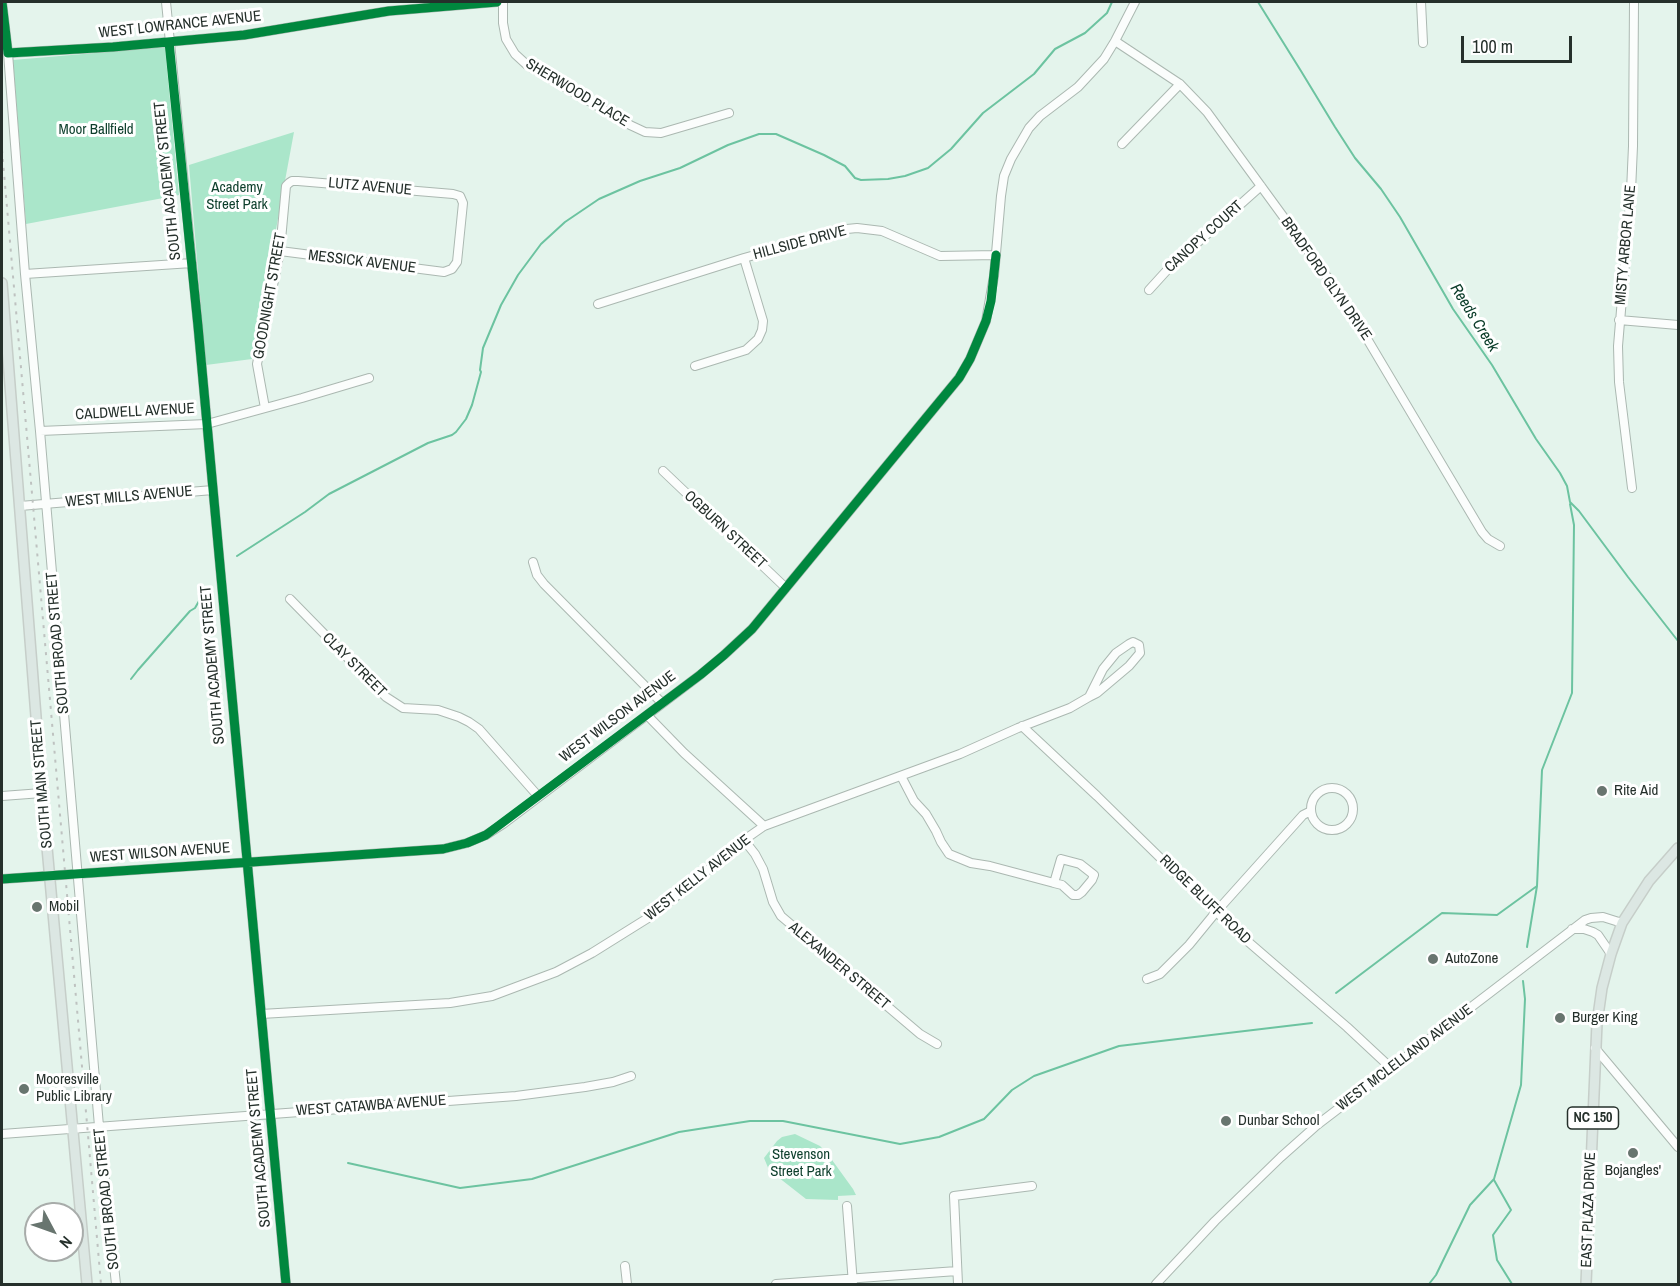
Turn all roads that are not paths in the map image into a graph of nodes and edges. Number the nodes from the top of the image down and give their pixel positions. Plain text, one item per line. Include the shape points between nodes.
1 (2, 2) edge
2 (166, 2) edge
3 (497, 2) edge
4 (503, 2) edge
5 (1135, 2) edge
6 (1421, 2) edge
7 (1634, 2) edge
8 (436, 4) edge
9 (1115, 41) junction
10 (169, 42) junction
11 (1423, 43) dead end
12 (8, 52) junction
13 (1180, 84) junction
14 (729, 112) dead end
15 (1122, 144) dead end
16 (289, 183) joint
17 (1261, 186) junction
18 (280, 251) junction
19 (996, 255) junction
20 (744, 258) junction
21 (192, 263) junction
22 (444, 272) joint
23 (25, 274) junction
24 (2, 283) edge
25 (1149, 290) dead end
26 (598, 304) dead end
27 (1619, 320) junction
28 (1678, 325) edge
29 (695, 366) dead end
30 (369, 378) dead end
31 (265, 408) junction
32 (207, 424) junction
33 (40, 431) junction
34 (663, 471) dead end
35 (1632, 488) dead end
36 (213, 490) junction
37 (45, 504) junction
38 (20, 506) junction
39 (1500, 546) dead end
40 (533, 562) dead end
41 (786, 588) junction
42 (290, 599) dead end
43 (1089, 697) junction
44 (662, 703) junction
45 (647, 715) junction
46 (1022, 726) junction
47 (901, 776) junction
48 (42, 793) junction
49 (2, 796) edge
50 (538, 796) junction
51 (1311, 811) junction
52 (764, 826) junction
53 (744, 840) junction
54 (1678, 848) edge
55 (247, 862) junction
56 (78, 874) junction
57 (50, 876) junction
58 (2, 879) edge
59 (1054, 883) junction
60 (1216, 912) junction
61 (1623, 923) junction
62 (1571, 930) junction
63 (1611, 954) junction
64 (1148, 979) dead end
65 (261, 1014) junction
66 (937, 1044) dead end
67 (1595, 1048) junction
68 (1391, 1068) junction
69 (631, 1076) dead end
70 (270, 1114) junction
71 (99, 1126) junction
72 (73, 1127) junction
73 (2, 1134) edge
74 (1678, 1147) edge
75 (1032, 1186) dead end
76 (847, 1206) dead end
77 (625, 1266) dead end
78 (957, 1271) junction
79 (853, 1281) edge
80 (87, 1284) edge
81 (116, 1284) edge
82 (286, 1284) edge
83 (627, 1284) edge
84 (776, 1284) edge
85 (958, 1284) edge
86 (1156, 1284) edge
87 (1586, 1284) edge

1 - 12 street, SOUTH BROAD STREET
2 - 10 street, SOUTH ACADEMY STREET
3 - 8 street, WEST LOWRANCE AVENUE
4 - 14 street, SHERWOOD PLACE via 506,39 515,54 527,65 630,125 645,132 662,133
5 - 9 street, WEST WILSON AVENUE
6 - 11 street
7 - 27 street, MISTY ARBOR LANE via 1634,146
8 - 10 street, WEST LOWRANCE AVENUE via 244,35
9 - 13 street, BRADFORD GLYN DRIVE
9 - 19 street, WEST WILSON AVENUE via 1091,75 1040,116 1020,142 1004,176
10 - 12 street, WEST LOWRANCE AVENUE
10 - 21 street, SOUTH ACADEMY STREET
12 - 23 street, SOUTH BROAD STREET
13 - 15 street
13 - 17 street, BRADFORD GLYN DRIVE via 1207,112
16 - 18 street, GOODNIGHT STREET
16 - 22 street, LUTZ AVENUE via 460,196 463,203 457,262 453,269
17 - 25 street, CANOPY COURT
17 - 39 street, BRADFORD GLYN DRIVE via 1344,300 1482,532
18 - 22 street, MESSICK AVENUE
18 - 31 street, GOODNIGHT STREET via 257,364
19 - 20 street, HILLSIDE DRIVE via 940,255 882,231 858,228
19 - 41 street, WEST WILSON AVENUE via 986,321 959,378
20 - 26 street, HILLSIDE DRIVE
20 - 29 street, HILLSIDE DRIVE via 763,321 758,339 746,350
21 - 23 street
21 - 32 street, SOUTH ACADEMY STREET
23 - 33 street, SOUTH BROAD STREET
24 - 38 main road, SOUTH MAIN STREET
27 - 28 street
27 - 35 street, MISTY ARBOR LANE via 1618,370
30 - 31 street, CALDWELL AVENUE
31 - 32 street, CALDWELL AVENUE
32 - 33 street, CALDWELL AVENUE
32 - 36 street, SOUTH ACADEMY STREET
33 - 37 street, SOUTH BROAD STREET
34 - 41 street, OGBURN STREET
36 - 37 street, WEST MILLS AVENUE
36 - 55 street, SOUTH ACADEMY STREET
37 - 38 street, WEST MILLS AVENUE
37 - 56 street, SOUTH BROAD STREET
38 - 48 main road, SOUTH MAIN STREET
40 - 44 street via 544,584
41 - 44 street, WEST WILSON AVENUE via 724,655
42 - 50 street, CLAY STREET via 386,697 403,708 438,710 470,722
43 - 43 street, WEST KELLY AVENUE via 1134,661 1140,654 1139,645 1133,642 1116,653
43 - 46 street, WEST KELLY AVENUE
44 - 45 street, WEST WILSON AVENUE
45 - 50 street, WEST WILSON AVENUE
45 - 52 street
46 - 47 street, WEST KELLY AVENUE
46 - 60 street, RIDGE BLUFF ROAD
47 - 52 street, WEST KELLY AVENUE
47 - 59 street via 949,854
48 - 49 street
48 - 57 main road, SOUTH MAIN STREET
50 - 55 street, WEST WILSON AVENUE via 486,836 443,849
51 - 51 street via 1318,825 1334,830 1342,828 1353,815 1346,793 1330,788 1316,795
51 - 60 street via 1303,815
52 - 53 street, WEST KELLY AVENUE
53 - 65 street, WEST KELLY AVENUE via 656,913 556,972 505,992 450,1002
53 - 66 street, ALEXANDER STREET via 764,869 781,916 920,1035
54 - 61 main road, NC 150 via 1649,881
55 - 56 street, WEST WILSON AVENUE
55 - 65 street, SOUTH ACADEMY STREET
56 - 57 street, WEST WILSON AVENUE
56 - 71 street, SOUTH BROAD STREET
57 - 58 street, WEST WILSON AVENUE
57 - 72 main road, SOUTH MAIN STREET
59 - 59 street via 1061,859 1080,864 1094,875 1078,895
60 - 64 street via 1160,974
60 - 68 street, RIDGE BLUFF ROAD
61 - 62 street, WEST MCLELLAND AVENUE via 1591,918
61 - 63 main road, EAST PLAZA DRIVE / NC 150
62 - 63 street via 1584,928 1593,932
62 - 68 street, WEST MCLELLAND AVENUE
63 - 67 main road, EAST PLAZA DRIVE / NC 150 via 1602,988
65 - 70 street, SOUTH ACADEMY STREET
67 - 74 street
67 - 87 main road, EAST PLAZA DRIVE / NC 150
68 - 86 street, WEST MCLELLAND AVENUE via 1281,1157
69 - 70 street, WEST CATAWBA AVENUE via 546,1093
70 - 71 street, WEST CATAWBA AVENUE
70 - 82 street, SOUTH ACADEMY STREET
71 - 72 street, WEST CATAWBA AVENUE
71 - 81 street, SOUTH BROAD STREET
72 - 73 street, WEST CATAWBA AVENUE
72 - 80 main road, SOUTH MAIN STREET
75 - 78 street via 954,1196
76 - 79 street
77 - 83 street
78 - 79 street
78 - 85 street
79 - 84 street

